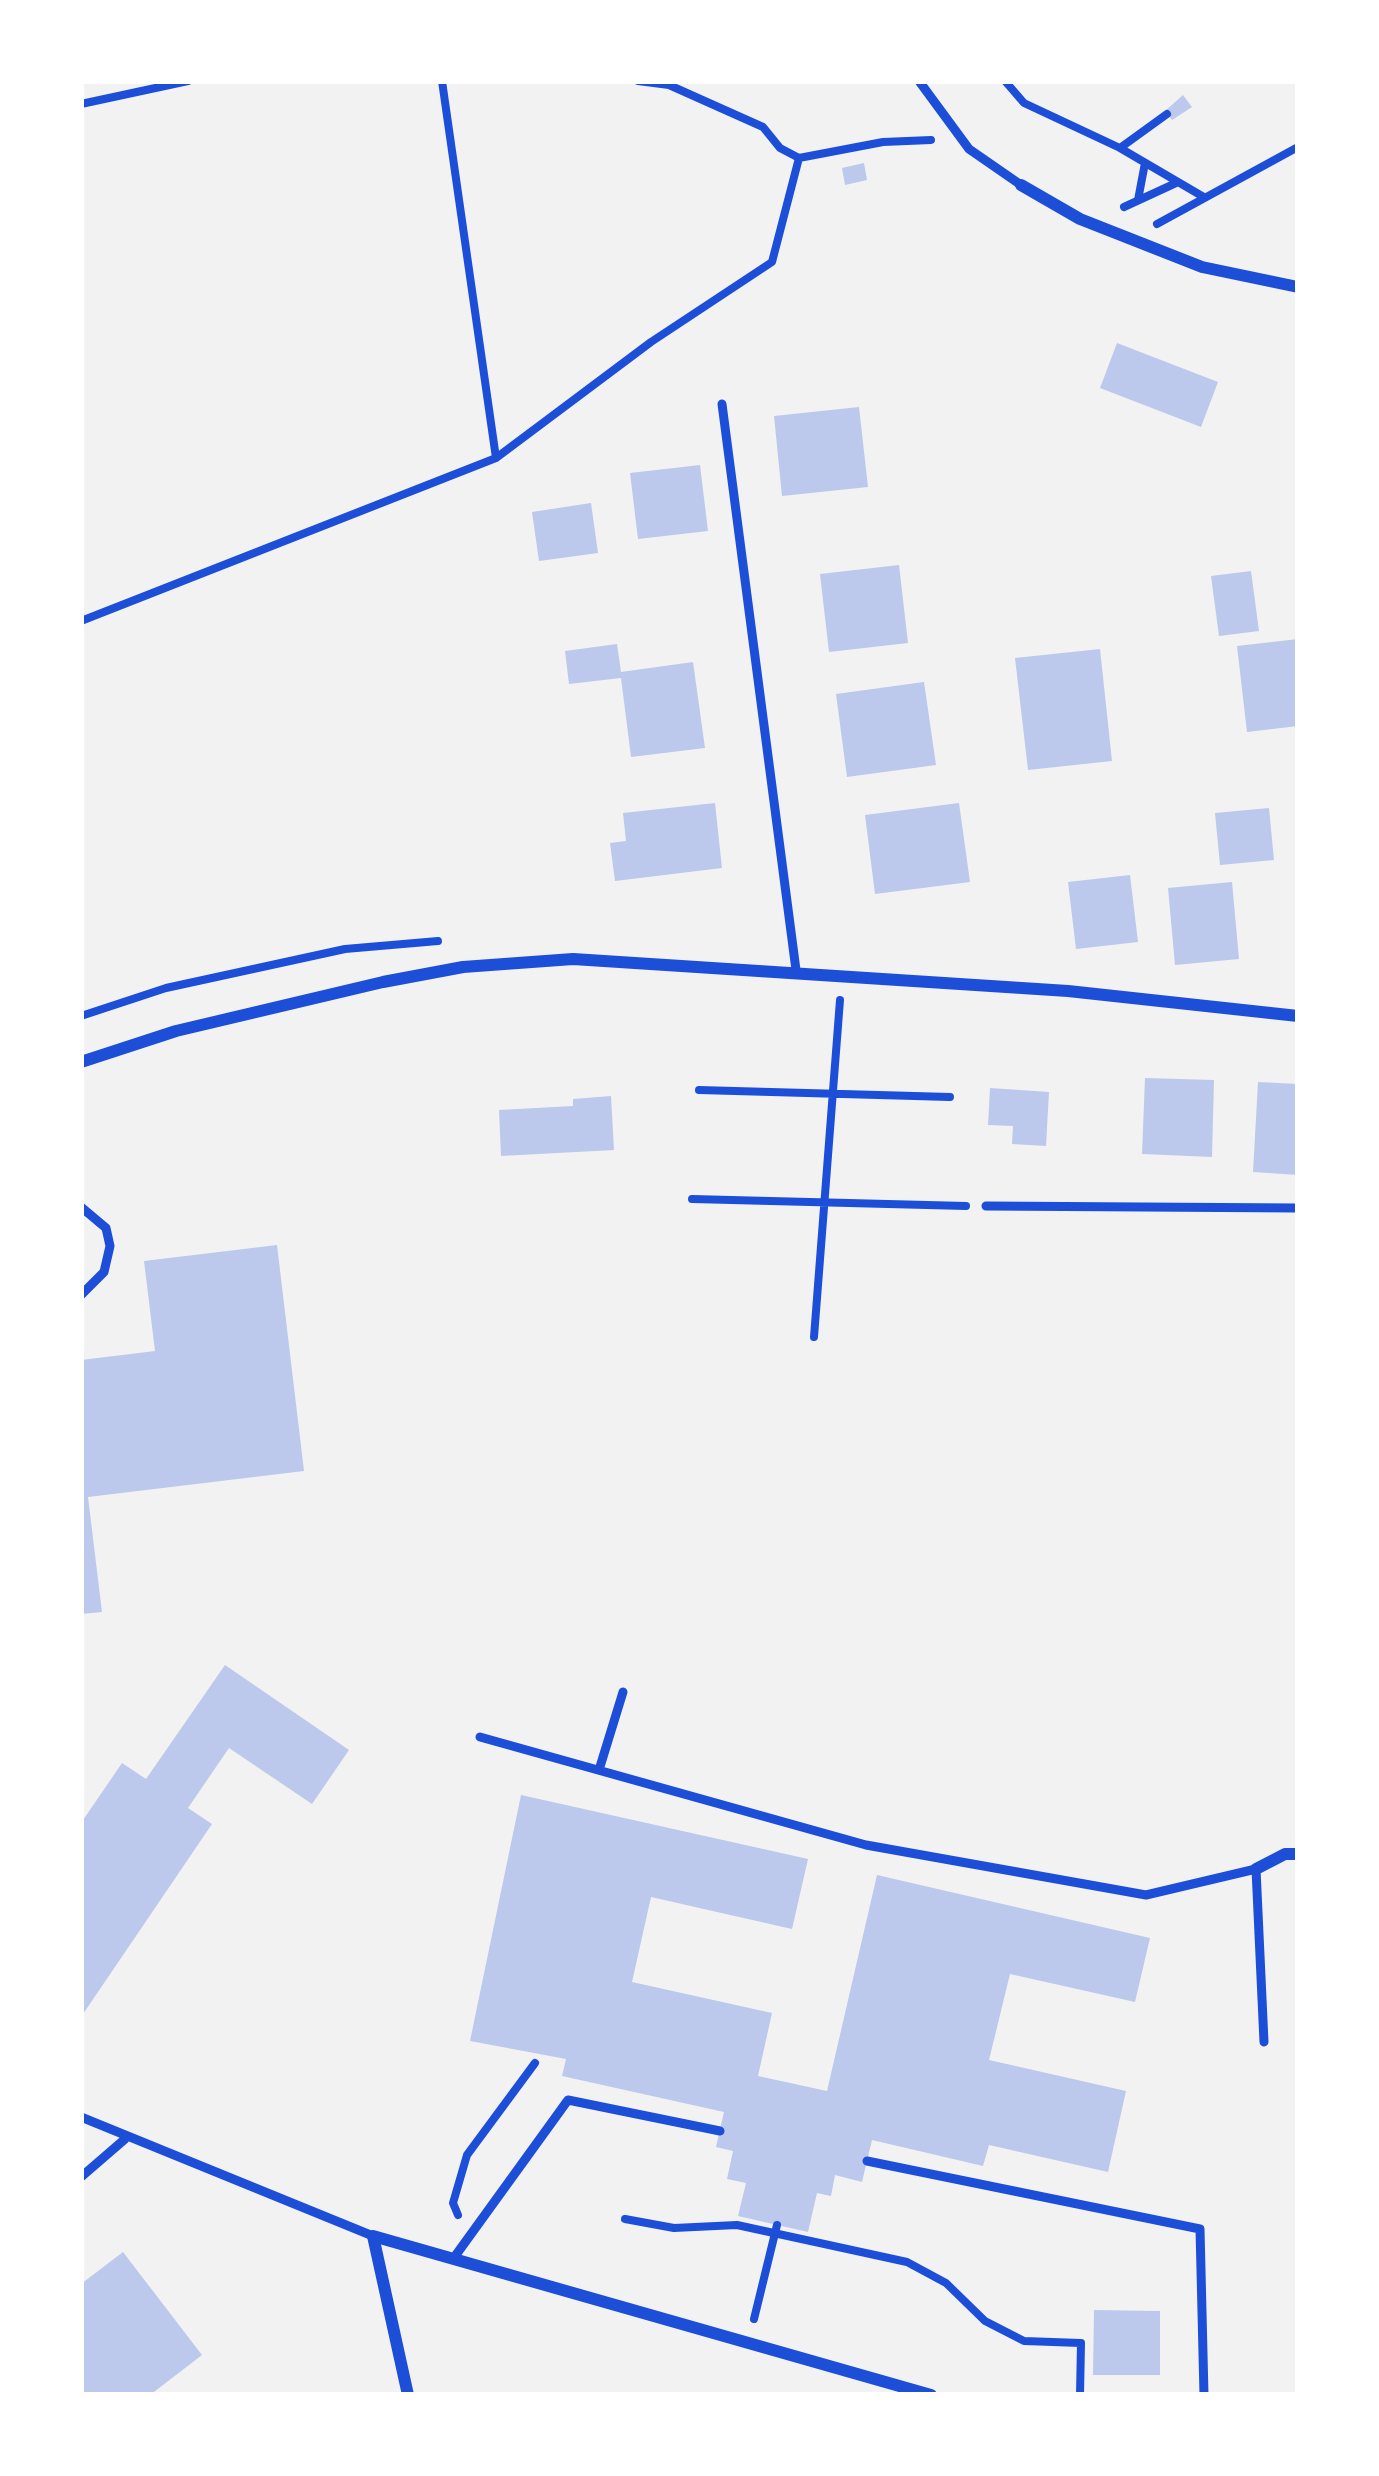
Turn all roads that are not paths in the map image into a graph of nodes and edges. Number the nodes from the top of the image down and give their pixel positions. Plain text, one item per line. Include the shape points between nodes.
1 (919, 81) edge
2 (1021, 185) joint
3 (1298, 287) edge
4 (722, 404) dead end
5 (796, 970) junction
6 (1298, 1016) edge
7 (81, 1061) edge
8 (986, 1206) road end
9 (81, 1207) edge
10 (1298, 1208) edge
11 (81, 1295) edge
12 (623, 1692) dead end
13 (481, 1737) dead end
14 (598, 1770) junction
15 (1298, 1854) edge
16 (1256, 1869) junction
17 (1264, 2042) dead end
18 (81, 2117) edge
19 (720, 2131) dead end
20 (125, 2139) junction
21 (867, 2161) dead end
22 (81, 2177) edge
23 (373, 2236) junction
24 (453, 2259) junction
25 (408, 2395) edge
26 (931, 2395) edge
27 (1204, 2395) edge

1 - 2 lane via 969,149
2 - 3 street via 1090,223 1202,267
4 - 5 lane
5 - 6 street
5 - 7 street via 573,959 463,967 176,1031
8 - 10 lane
9 - 11 lane via 106,1228 110,1246 104,1272
12 - 14 lane
13 - 14 lane
14 - 16 lane via 866,1845 1146,1895
15 - 16 street
16 - 17 lane
18 - 20 lane
19 - 24 lane via 568,2100
20 - 22 lane
20 - 23 lane
21 - 27 lane via 1200,2229
23 - 24 street
23 - 25 street
24 - 26 street

